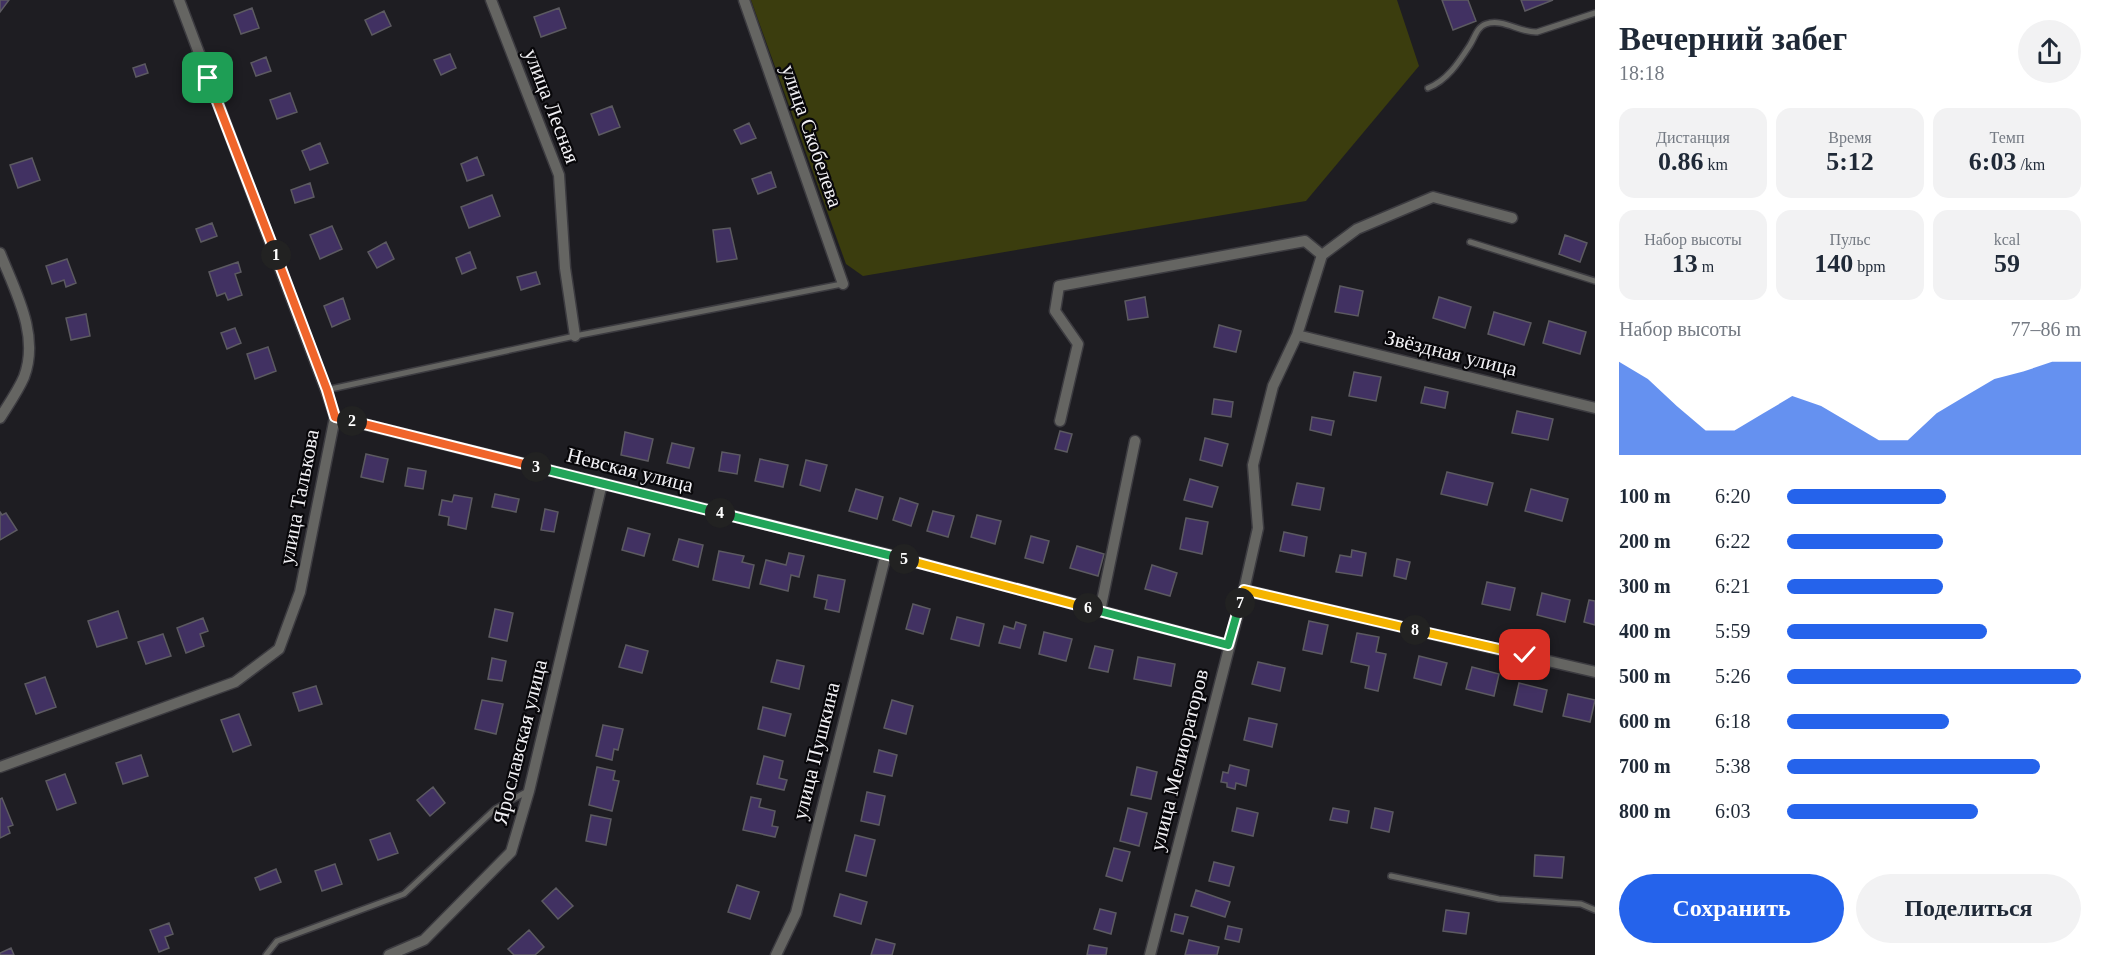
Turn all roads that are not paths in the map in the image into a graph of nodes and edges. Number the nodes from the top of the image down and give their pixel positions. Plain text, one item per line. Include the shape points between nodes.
1 (179, 0) edge
2 (491, 0) edge
3 (744, 0) edge
4 (1595, 13) edge
5 (1428, 88) dead end
6 (1512, 218) dead end
7 (1470, 242) dead end
8 (0, 253) edge
9 (1322, 255) junction
10 (1595, 281) edge
11 (843, 284) joint
12 (1298, 335) junction
13 (575, 336) junction
14 (327, 390) junction
15 (1595, 408) edge
16 (335, 417) junction
17 (0, 418) edge
18 (1060, 421) dead end
19 (1135, 441) dead end
20 (602, 483) junction
21 (886, 554) junction
22 (1244, 590) junction
23 (1100, 611) junction
24 (1228, 645) junction
25 (1595, 672) edge
26 (0, 767) edge
27 (529, 791) junction
28 (1391, 876) dead end
29 (1595, 910) edge
30 (266, 955) edge
31 (389, 955) edge
32 (776, 955) edge
33 (1150, 955) edge

1 - 14 street, улица Талькова
2 - 13 street, улица Лесная via 559,175 565,268
3 - 11 street, улица Скобелева
4 - 5 lane via 1537,32 1494,22 1484,24 1459,62 1438,84
6 - 9 street via 1433,197 1357,229
7 - 10 lane
8 - 17 street via 27,320 29,350 24,377
9 - 12 street, улица Мелиораторов
9 - 18 street via 1305,241 1059,286 1054,311 1078,344
11 - 13 lane
12 - 15 street, Звёздная улица
12 - 22 street, улица Мелиораторов via 1273,386 1253,465 1258,528
13 - 14 lane
14 - 16 street, улица Талькова
16 - 20 street, Невская улица
16 - 26 street, улица Талькова via 300,592 279,649 236,682
19 - 23 street
20 - 21 street, Невская улица
20 - 27 street, Ярославская улица
21 - 23 street, Невская улица
21 - 32 street, улица Пушкина via 796,913
22 - 24 street, улица Мелиораторов
22 - 25 street
23 - 24 street, Невская улица
24 - 33 street, улица Мелиораторов
27 - 30 lane via 495,809 404,894 277,941
27 - 31 street, Ярославская улица via 512,852 424,940
28 - 29 lane via 1499,899 1581,904

